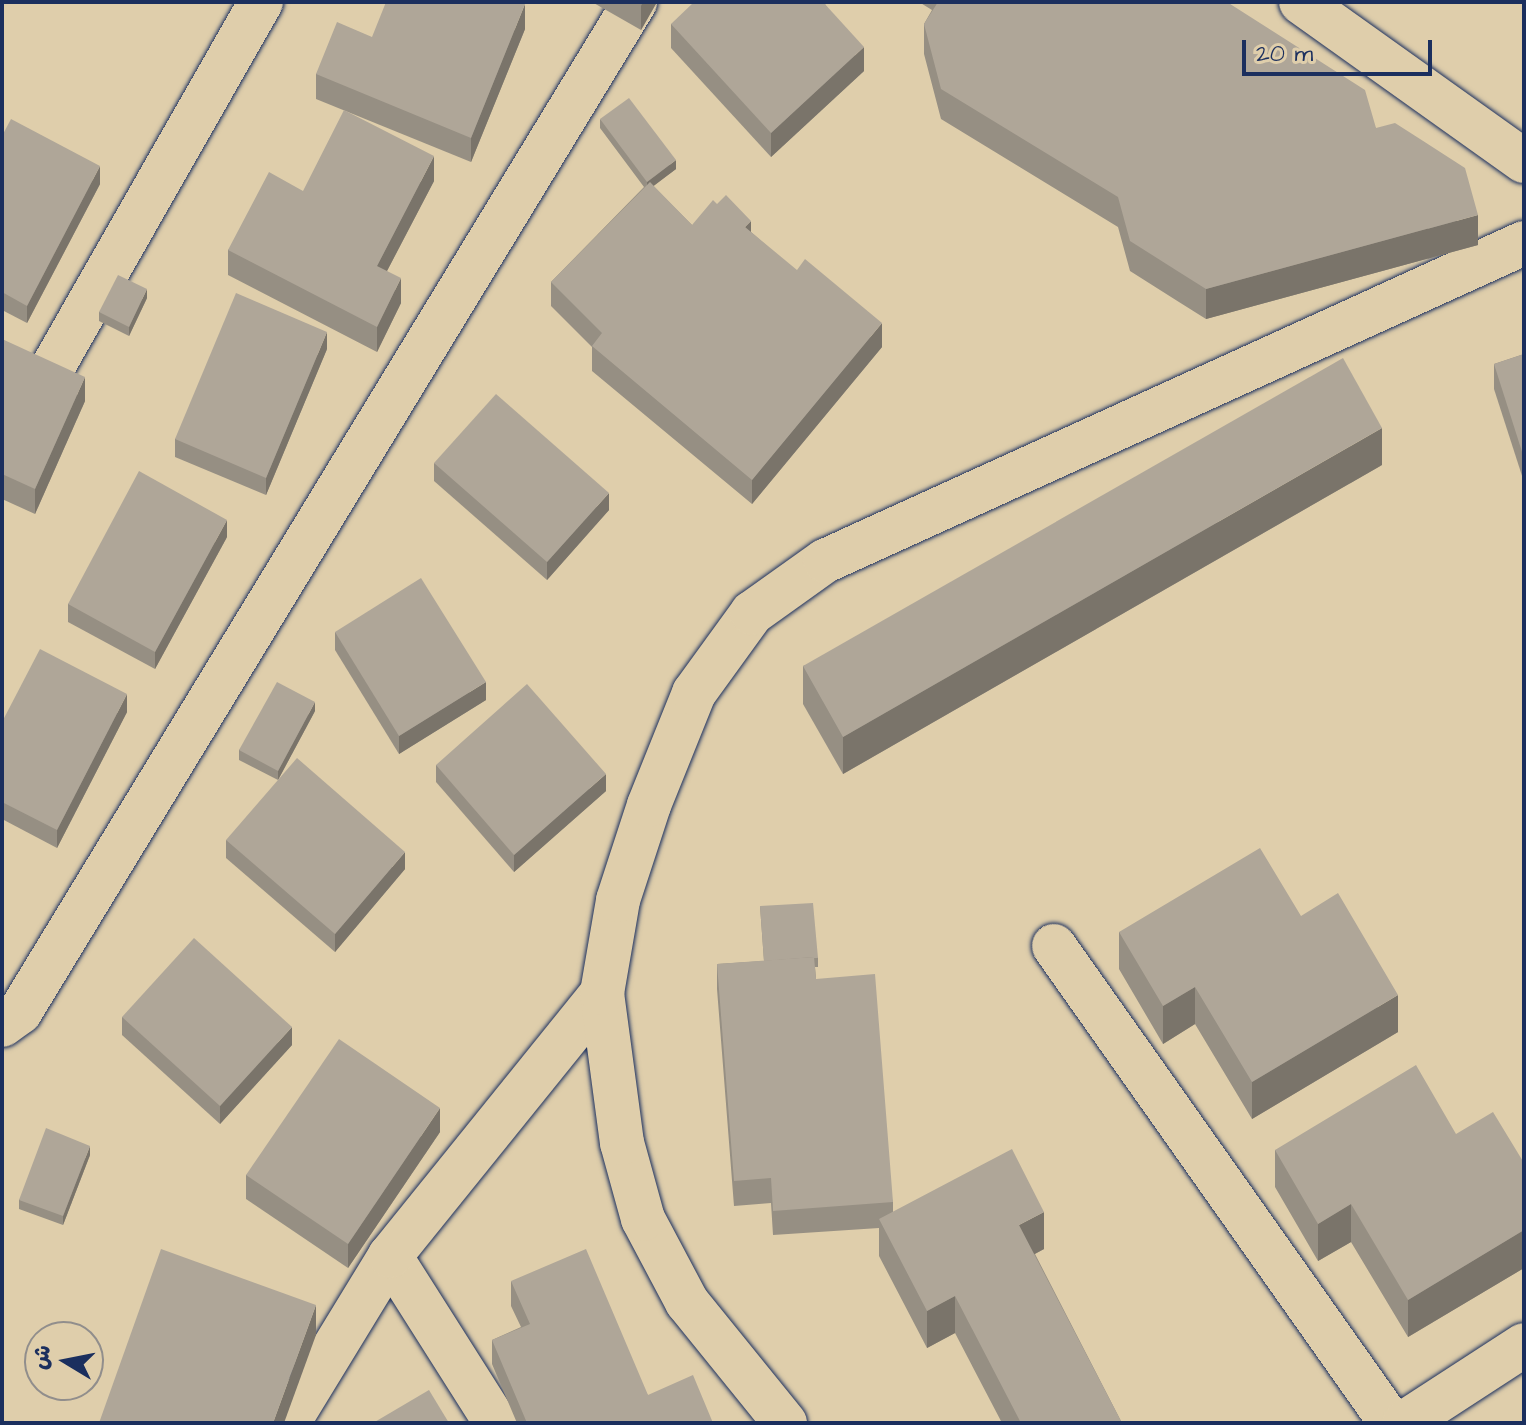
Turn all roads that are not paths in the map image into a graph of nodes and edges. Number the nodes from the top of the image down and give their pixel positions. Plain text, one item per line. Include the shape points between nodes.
1 (261, 2) edge
2 (635, 2) edge
3 (1301, 2) edge
4 (1524, 161) edge
5 (1524, 243) edge
6 (2, 456) edge
7 (1054, 946) dead end
8 (602, 993) junction
9 (2, 1025) edge
10 (390, 1256) junction
11 (1524, 1345) edge
12 (288, 1423) edge
13 (496, 1423) edge
14 (785, 1423) edge
15 (1391, 1423) edge
16 (1404, 1423) edge

1 - 6 street
2 - 9 street via 20,1012
3 - 4 street
5 - 8 street via 825,561 752,613 694,693 649,805 618,900
7 - 15 street
8 - 10 street
8 - 14 street via 622,1143 643,1219 687,1302
10 - 12 street
10 - 13 street
11 - 16 street

